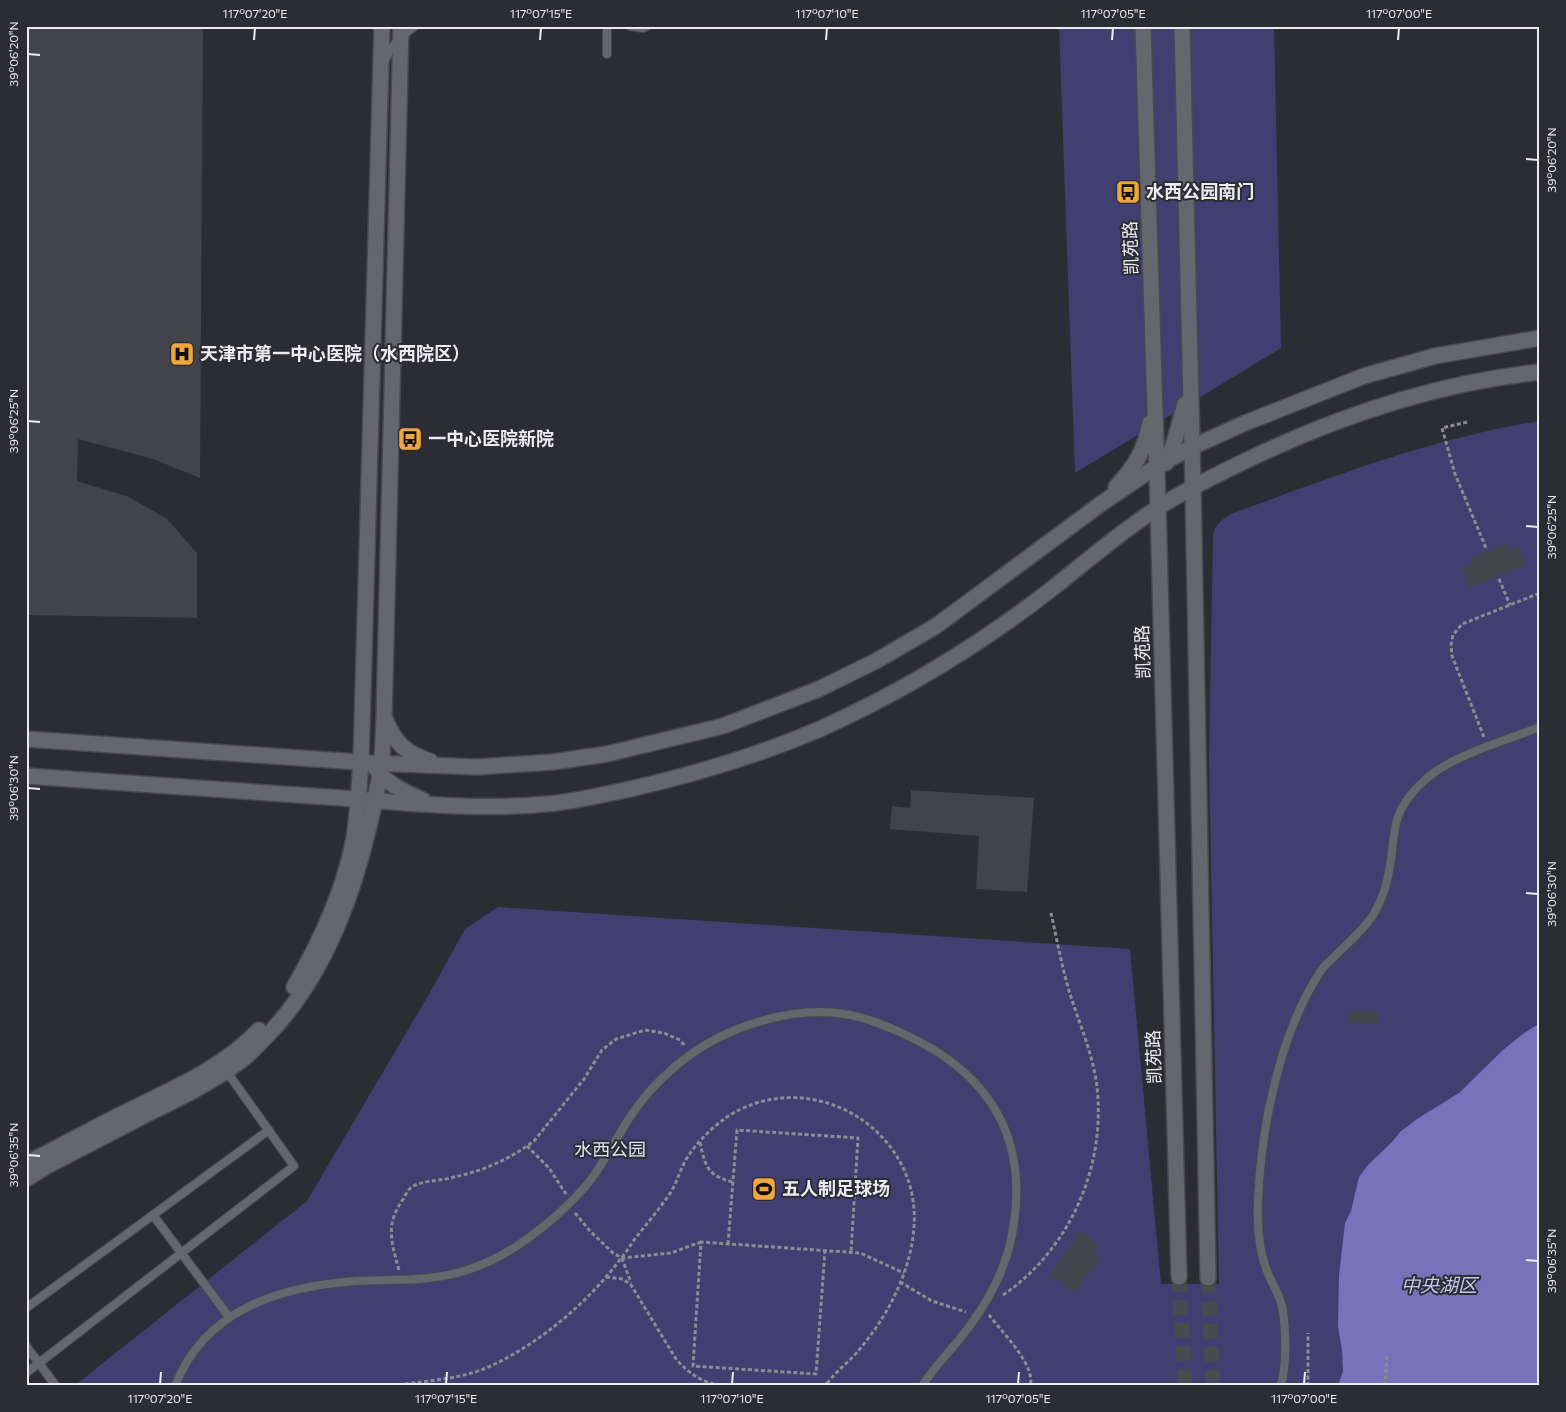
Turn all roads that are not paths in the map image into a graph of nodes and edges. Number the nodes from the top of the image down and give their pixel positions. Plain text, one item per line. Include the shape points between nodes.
1 (382, 26) edge
2 (415, 26) edge
3 (607, 26) edge
4 (630, 26) edge
5 (647, 26) edge
6 (1143, 26) edge
7 (1182, 26) edge
8 (401, 32) edge
9 (607, 54) dead end
10 (380, 71) junction
11 (1540, 338) edge
12 (1540, 372) edge
13 (1189, 384) junction
14 (1154, 401) junction
15 (1192, 447) junction
16 (1162, 463) junction
17 (1157, 483) junction
18 (1193, 486) junction
19 (1102, 503) junction
20 (1158, 507) junction
21 (1123, 531) junction
22 (384, 718) junction
23 (1540, 727) edge
24 (26, 739) edge
25 (374, 765) junction
26 (447, 766) junction
27 (26, 776) edge
28 (358, 799) junction
29 (374, 800) junction
30 (444, 807) junction
31 (223, 1066) junction
32 (268, 1130) junction
33 (26, 1165) edge
34 (26, 1179) edge
35 (153, 1215) junction
36 (181, 1253) junction
37 (1179, 1278) tunnel mouth
38 (1208, 1278) tunnel mouth
39 (26, 1308) edge
40 (229, 1317) junction
41 (26, 1346) edge
42 (39, 1363) junction
43 (26, 1373) edge
44 (56, 1386) edge
45 (176, 1386) edge
46 (922, 1386) edge
47 (1282, 1386) edge

1 - 10 main road
2 - 8 lane
3 - 9 lane
4 - 5 lane
6 - 14 main road, 凯苑路
7 - 13 main road
8 - 10 lane
8 - 22 main road
10 - 25 main road via 362,723
11 - 15 main road via 1435,356 1364,376
12 - 18 main road via 1405,398 1279,444
13 - 15 main road
13 - 16 main road via 1180,425
14 - 16 main road, 凯苑路
14 - 19 main road via 1148,433 1136,463
15 - 16 main road
15 - 18 main road
16 - 17 main road
16 - 19 main road
17 - 20 main road, 凯苑路
17 - 21 main road via 1148,501
18 - 20 main road
18 - 38 main road
19 - 26 main road via 936,626 819,689 723,726 607,754 506,766
20 - 21 main road
20 - 37 main road, 凯苑路
21 - 30 main road via 1041,597 938,668 818,730 748,757 672,780 551,804 500,808
22 - 25 main road
22 - 26 main road via 399,745 411,754
23 - 47 lane via 1455,760 1426,778 1410,797 1398,815 1387,883 1376,910 1358,934 1323,968 1291,1030 1269,1110 1258,1203 1258,1226 1267,1270 1286,1310
24 - 25 main road
25 - 26 main road
25 - 28 main road
25 - 29 main road
25 - 30 main road via 390,783
27 - 28 main road
28 - 29 main road
28 - 31 main road via 346,870 324,930 308,962 275,1013
29 - 30 main road
29 - 31 main road via 360,862 342,916 321,962 280,1023 244,1058
31 - 32 lane
31 - 33 main road via 129,1110
31 - 34 main road via 212,1080
32 - 35 lane
32 - 36 lane via 294,1166
35 - 36 lane
35 - 39 lane
36 - 40 lane
36 - 42 lane
40 - 45 lane via 187,1361
40 - 46 lane via 288,1290 335,1283 435,1277 464,1272 495,1260 525,1242 570,1203 592,1178 648,1094 692,1053 758,1022 784,1016 842,1013 894,1029 924,1043 970,1076 1000,1117 1016,1168 1014,1223 995,1286 976,1317
41 - 42 lane
42 - 43 lane
42 - 44 lane

